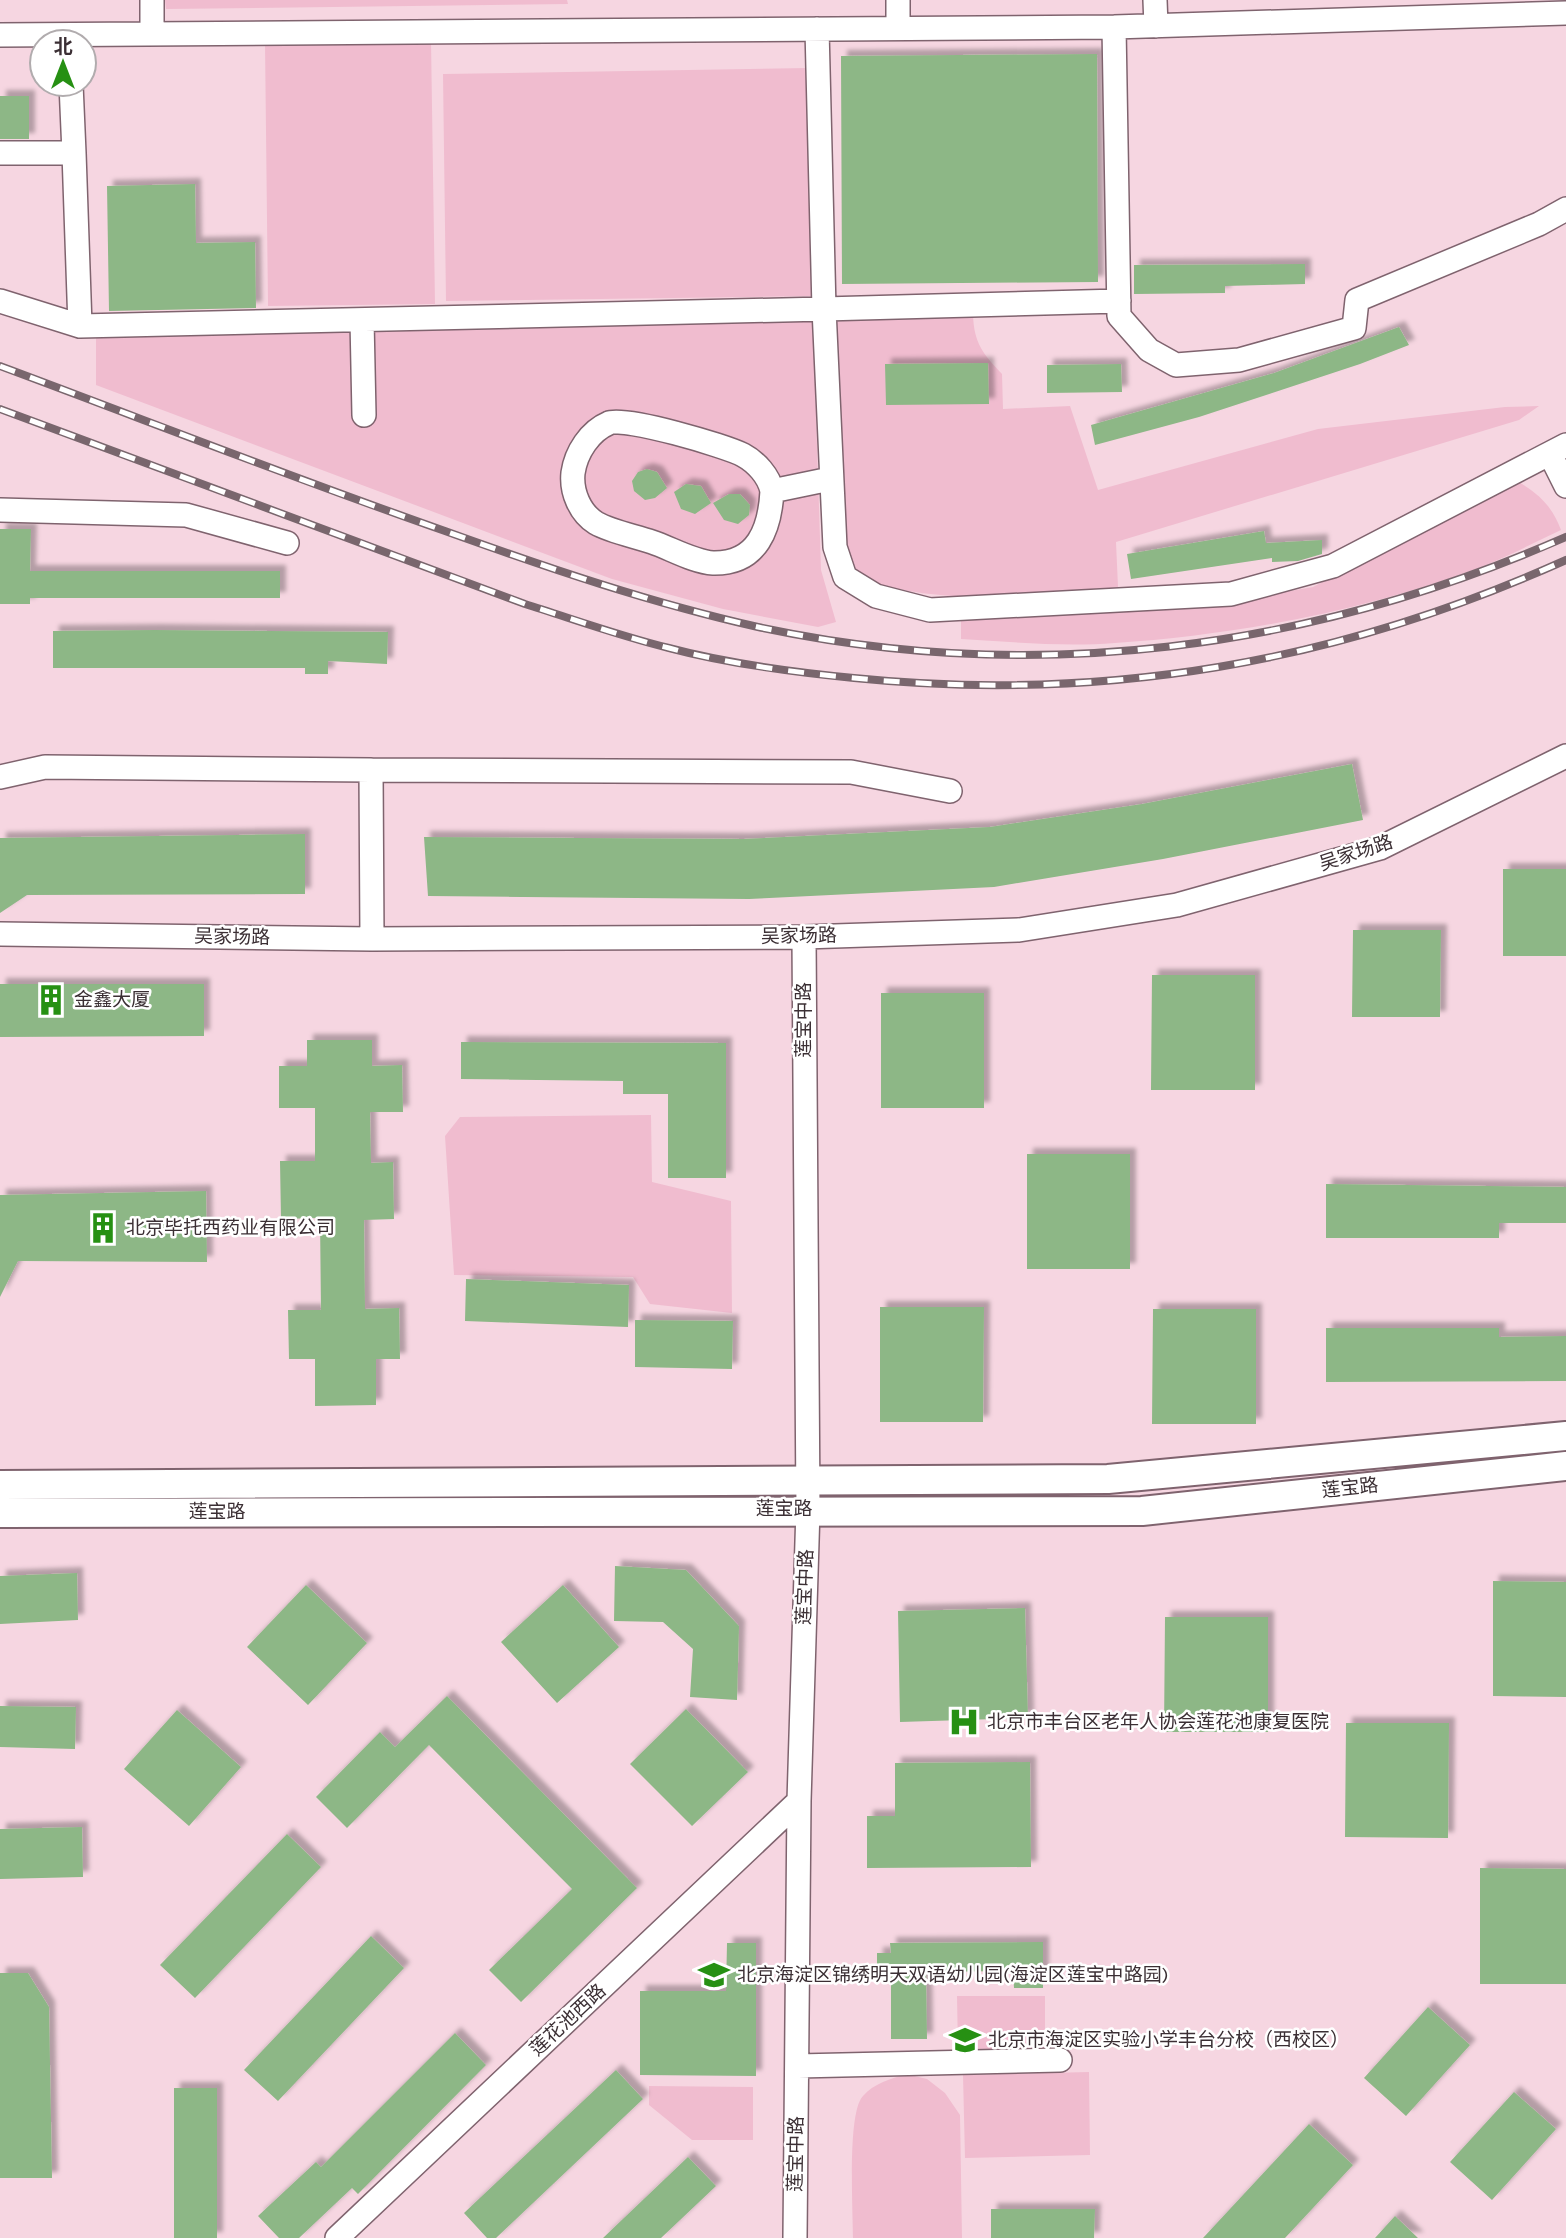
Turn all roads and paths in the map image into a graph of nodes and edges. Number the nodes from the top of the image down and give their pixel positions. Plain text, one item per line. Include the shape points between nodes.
1 (152, 0) edge
2 (898, 0) edge
3 (1155, 0) edge
4 (1566, 13) edge
5 (1156, 26) junction
6 (1114, 27) junction
7 (898, 28) junction
8 (817, 29) junction
9 (152, 33) junction
10 (0, 36) edge
11 (98, 36) edge
12 (28, 37) edge
13 (72, 98) edge
14 (0, 153) edge
15 (74, 153) junction
16 (1566, 209) edge
17 (0, 301) edge
18 (1119, 301) junction
19 (824, 309) junction
20 (362, 320) junction
21 (80, 326) junction
22 (364, 415) dead end
23 (1558, 450) edge
24 (830, 479) junction
25 (1566, 486) edge
26 (772, 491) junction
27 (0, 510) edge
28 (287, 543) dead end
29 (1566, 756) edge
30 (370, 770) junction
31 (0, 777) edge
32 (950, 791) dead end
33 (0, 934) edge
34 (804, 937) junction
35 (372, 939) junction
36 (1566, 1436) edge
37 (1566, 1466) edge
38 (808, 1478) junction
39 (0, 1485) edge
40 (808, 1509) junction
41 (0, 1513) edge
42 (799, 1801) junction
43 (1060, 2060) dead end
44 (798, 2066) junction
45 (337, 2238) edge
46 (795, 2238) edge

1 - 9 street
2 - 7 street
3 - 5 street
4 - 5 street
5 - 6 street
6 - 7 street
6 - 18 street
7 - 8 street
8 - 9 street
8 - 19 street
9 - 11 street
10 - 12 street
13 - 15 street
14 - 15 street
15 - 21 street
16 - 18 street via 1357,300 1354,328 1239,360 1176,365 1149,350 1119,316
17 - 21 street
18 - 19 street
19 - 20 street
19 - 24 street
20 - 21 street
20 - 22 street
23 - 24 street via 1333,566 1231,594 930,610 876,596 845,577 835,547
23 - 25 street
24 - 26 street
26 - 26 street via 771,515 762,541 738,558 712,563 596,523 576,500 573,474 578,454 592,434 611,421 633,423 743,455 770,481
27 - 28 street via 186,514
29 - 34 street, 吴家场路 via 1380,848 1177,905 1019,930
30 - 31 street via 45,767
30 - 32 street via 851,772
30 - 35 street
33 - 35 street, 吴家场路
34 - 35 street, 吴家场路
34 - 38 street, 莲宝中路
36 - 38 main road, 莲宝路 via 1108,1479
37 - 40 main road, 莲宝路 via 1143,1510
38 - 39 main road, 莲宝路
38 - 40 street, 莲宝中路
40 - 41 main road, 莲宝路
40 - 42 street, 莲宝中路
42 - 44 street, 莲宝中路
42 - 45 street, 莲花池西路
43 - 44 street
44 - 46 street, 莲宝中路

